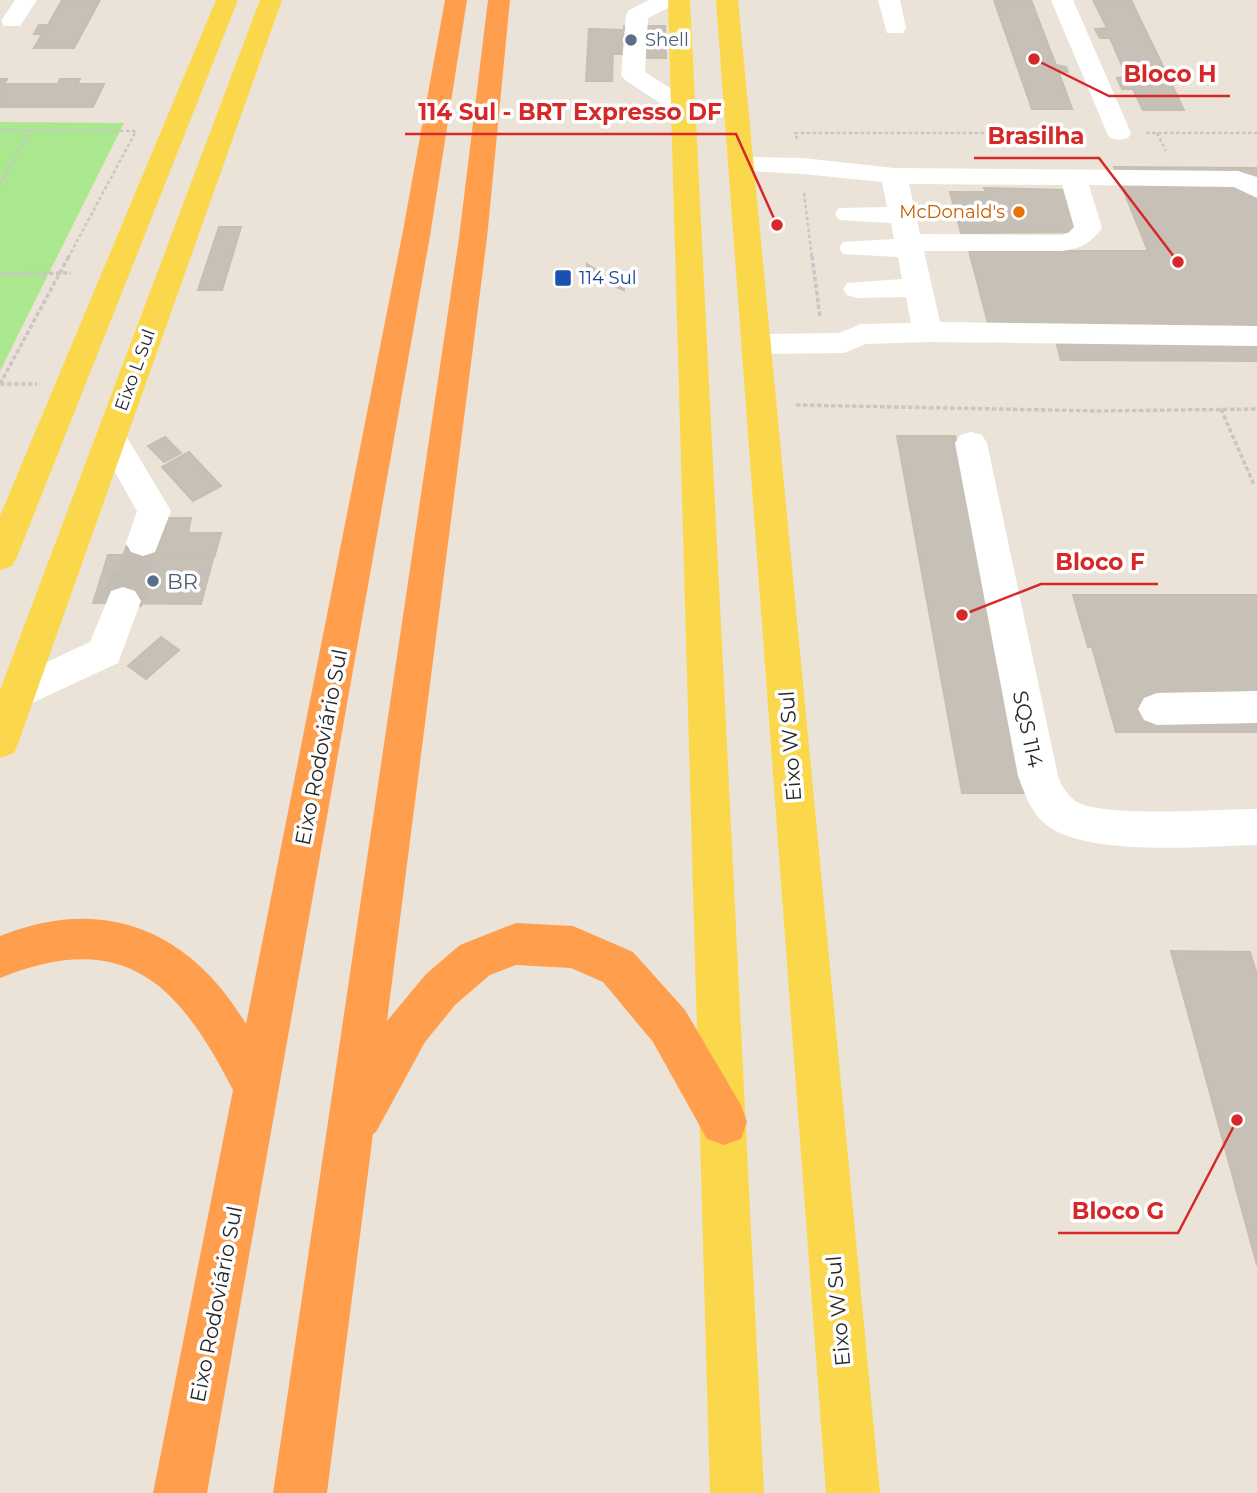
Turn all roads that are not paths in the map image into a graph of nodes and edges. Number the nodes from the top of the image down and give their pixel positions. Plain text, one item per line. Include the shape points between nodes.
1 (26, 0) edge
2 (227, 0) edge
3 (271, 0) edge
4 (456, 0) edge
5 (499, 0) edge
6 (666, 0) edge
7 (679, 0) edge
8 (727, 0) edge
9 (888, 0) edge
10 (1062, 0) edge
11 (12, 21) dead end
12 (895, 28) dead end
13 (684, 108) junction
14 (1119, 133) road end
15 (742, 165) junction
16 (894, 176) junction
17 (1073, 177) junction
18 (1257, 190) edge
19 (848, 214) dead end
20 (902, 215) junction
21 (909, 245) junction
22 (853, 248) dead end
23 (918, 288) junction
24 (857, 289) dead end
25 (928, 332) junction
26 (1257, 336) edge
27 (759, 344) junction
28 (111, 438) junction
29 (971, 443) dead end
30 (143, 543) tunnel mouth
31 (0, 556) edge
32 (123, 601) tunnel mouth
33 (17, 693) junction
34 (1257, 707) edge
35 (1157, 709) dead end
36 (0, 741) edge
37 (1257, 827) edge
38 (0, 957) edge
39 (257, 1089) junction
40 (724, 1122) junction
41 (349, 1136) junction
42 (180, 1493) edge
43 (300, 1493) edge
44 (737, 1493) edge
45 (853, 1493) edge

1 - 11 street
2 - 31 main road
3 - 28 main road, Eixo L Sul
4 - 39 highway, Eixo Rodoviário Sul
5 - 41 highway via 472,238
6 - 13 street via 636,15 633,75
7 - 13 main road
8 - 15 main road, Eixo W Sul
9 - 12 street
10 - 14 street
13 - 40 main road
15 - 16 street
15 - 27 main road, Eixo W Sul
16 - 17 street
16 - 20 street
17 - 18 street via 1238,179
17 - 21 street via 1088,228 1077,240
19 - 20 street
20 - 21 street
21 - 22 street
21 - 23 street
23 - 24 street
23 - 25 street
25 - 26 street
25 - 27 street via 861,334 844,343
27 - 45 main road, Eixo W Sul
28 - 30 street via 154,511
28 - 33 main road, Eixo L Sul
29 - 37 street, SQS 114 via 1038,776 1047,800 1087,825
32 - 33 street via 105,652
33 - 36 main road, Eixo L Sul
34 - 35 street
38 - 39 highway via 20,948 84,936 150,951 176,971 227,1030
39 - 42 highway, Eixo Rodoviário Sul
40 - 41 highway via 669,1026 618,967 573,947 516,944 475,960 441,989 409,1026
40 - 44 main road
41 - 43 highway

